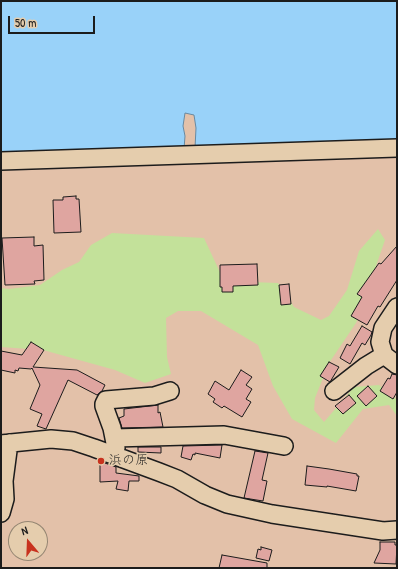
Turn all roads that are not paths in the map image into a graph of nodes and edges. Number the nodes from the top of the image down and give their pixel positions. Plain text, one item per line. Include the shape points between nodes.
1 (397, 148) edge
2 (1, 161) edge
3 (397, 306) edge
4 (391, 360) edge
5 (170, 391) dead end
6 (334, 391) dead end
7 (114, 438) junction
8 (5, 443) edge
9 (284, 446) dead end
10 (117, 456) junction
11 (1, 513) edge
12 (397, 530) edge

1 - 2 street
3 - 4 street via 381,333 380,342
4 - 6 street via 366,366
5 - 7 street via 154,396 106,400 104,406
7 - 9 street via 224,435
7 - 10 street
8 - 10 street via 39,439 63,440
8 - 11 street via 5,499
10 - 12 street via 178,479 234,506 383,531

